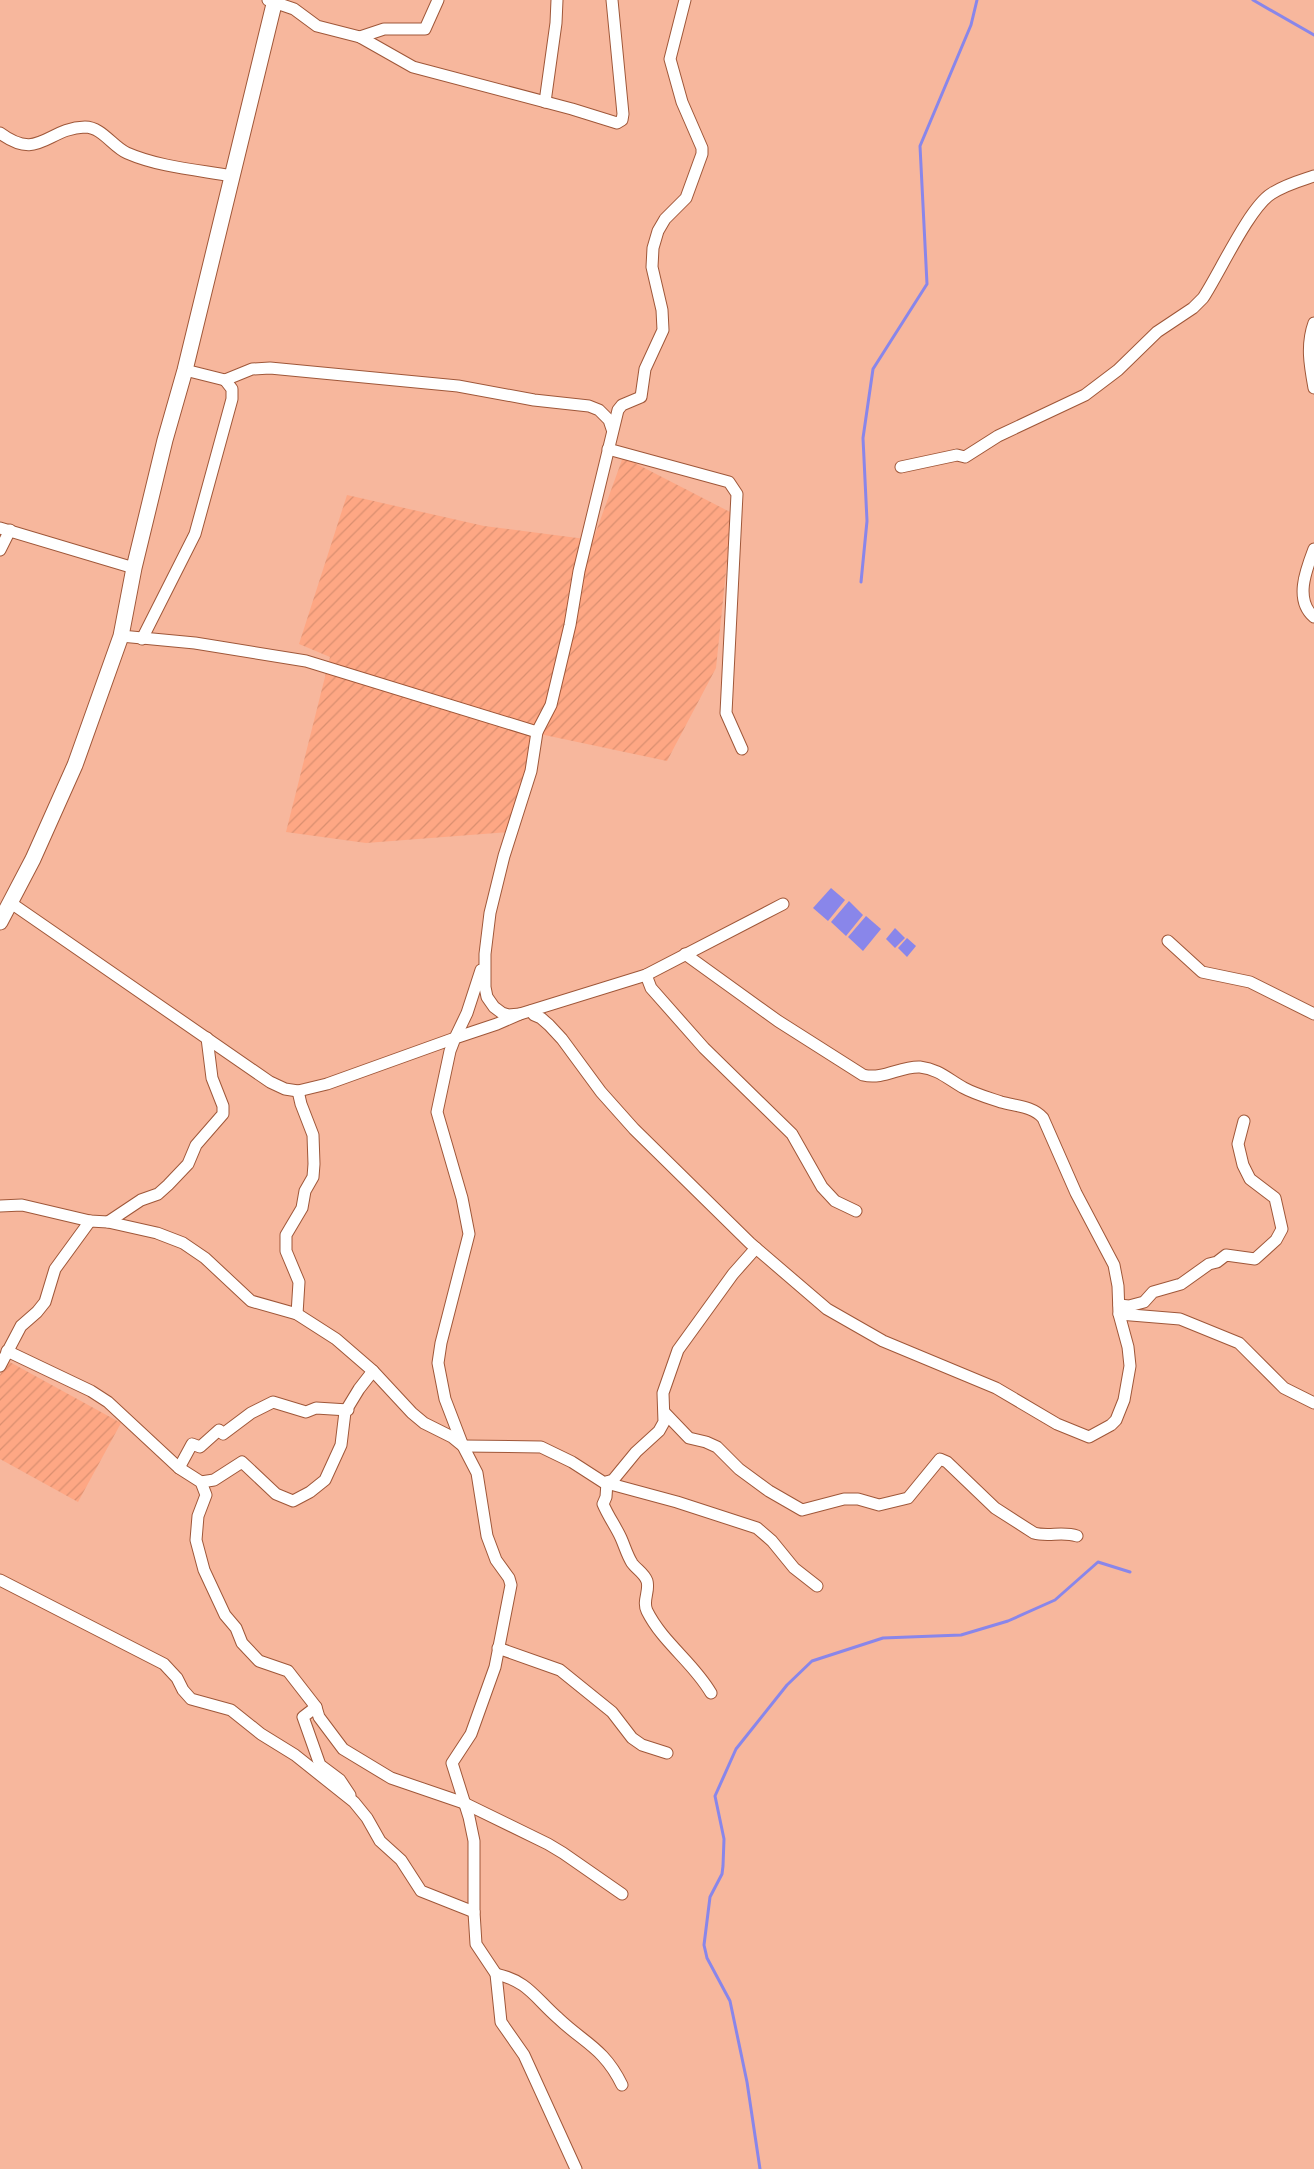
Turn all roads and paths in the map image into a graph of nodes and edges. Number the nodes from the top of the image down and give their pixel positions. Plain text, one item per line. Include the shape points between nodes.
1 (438, 0) edge
2 (557, 0) edge
3 (611, 0) edge
4 (685, 0) edge
5 (272, 1) edge
6 (360, 37) junction
7 (545, 102) junction
8 (0, 133) edge
9 (232, 176) junction
10 (1314, 176) edge
11 (1314, 323) edge
12 (185, 370) junction
13 (225, 380) junction
14 (1314, 388) edge
15 (612, 429) junction
16 (608, 449) junction
17 (901, 467) dead end
18 (5, 529) edge
19 (1314, 549) edge
20 (0, 550) edge
21 (134, 568) junction
22 (1314, 617) edge
23 (121, 636) junction
24 (142, 639) junction
25 (537, 732) junction
26 (742, 749) dead end
27 (11, 903) junction
28 (783, 904) dead end
29 (0, 922) edge
30 (1168, 941) dead end
31 (485, 954) junction
32 (685, 954) junction
33 (646, 975) junction
34 (532, 1011) junction
35 (520, 1014) junction
36 (1314, 1014) edge
37 (207, 1038) junction
38 (455, 1038) junction
39 (298, 1091) junction
40 (1244, 1121) dead end
41 (0, 1206) edge
42 (856, 1211) dead end
43 (90, 1221) junction
44 (108, 1222) junction
45 (756, 1248) junction
46 (1119, 1310) junction
47 (297, 1314) junction
48 (8, 1351) junction
49 (0, 1366) edge
50 (374, 1371) junction
51 (1314, 1404) edge
52 (348, 1410) junction
53 (665, 1413) junction
54 (463, 1446) junction
55 (179, 1468) junction
56 (201, 1482) junction
57 (606, 1482) junction
58 (1077, 1536) dead end
59 (0, 1580) edge
60 (817, 1586) dead end
61 (498, 1648) junction
62 (711, 1693) dead end
63 (316, 1707) junction
64 (667, 1753) dead end
65 (354, 1802) junction
66 (464, 1803) junction
67 (622, 1894) dead end
68 (474, 1912) junction
69 (496, 1974) junction
70 (622, 2085) dead end
71 (576, 2169) edge

1 - 6 street via 425,30 384,29
2 - 7 street
3 - 7 street via 624,114 622,120 616,123
4 - 15 street via 670,59 702,154 686,198 665,219 653,248 652,267 663,330 645,369 642,397 619,408
5 - 6 street via 294,10 317,26
5 - 9 main road
6 - 7 street via 413,67
8 - 9 street via 12,142 27,146 87,127 104,134 119,150 138,158
9 - 12 main road
10 - 17 street via 1294,182 1264,199 1203,298 1156,332 1118,370 1085,395 998,436 965,458 957,455
11 - 14 street via 1309,368
12 - 13 street
12 - 21 main road
13 - 15 street via 252,369 270,368 458,386 589,406 599,410 609,420
13 - 24 street via 232,389 232,399 195,534
15 - 16 street
16 - 25 street via 551,705
16 - 26 street via 730,482 737,494 726,713
18 - 20 street
18 - 21 street
19 - 22 street via 1305,571 1304,607
21 - 23 main road
23 - 24 street
23 - 27 main road via 74,765
24 - 25 street via 194,643 306,661
25 - 31 street via 531,771 490,913
27 - 29 main road
27 - 37 street
28 - 32 street
30 - 36 street via 1202,972 1250,982
31 - 35 street via 487,996 502,1013
31 - 38 street via 472,998
32 - 33 street
32 - 46 street via 778,1021 863,1075 874,1077 918,1067 933,1070 964,1088 1037,1111 1114,1265
33 - 34 street
33 - 42 street via 651,988 704,1048 792,1134 822,1187 836,1201
34 - 35 street
34 - 45 street via 562,1038 629,1124
35 - 38 street
37 - 39 street via 270,1082
37 - 44 street via 212,1078 224,1114 196,1145 188,1164 161,1192
38 - 39 street via 327,1084
38 - 54 street via 437,1112 469,1234 438,1363
39 - 47 street via 313,1135 314,1164 302,1208 286,1234 286,1251 299,1282
40 - 46 street via 1238,1144 1240,1157 1250,1179 1275,1198 1282,1227 1276,1240 1256,1259 1226,1255 1183,1283 1153,1292 1140,1303
41 - 43 street via 22,1205
43 - 44 street
43 - 48 street via 55,1269 45,1302 21,1326
44 - 47 street via 158,1234 183,1244 205,1258 251,1302
45 - 46 street via 827,1310 883,1342 996,1388 1057,1424 1089,1437 1111,1425 1121,1412 1124,1400 1130,1356
45 - 53 street via 678,1350 663,1393
46 - 51 street via 1180,1319 1239,1343 1284,1388
47 - 50 street via 336,1339
48 - 49 street
48 - 55 street via 108,1402
50 - 52 street
50 - 54 street via 412,1413
52 - 55 street via 316,1408 306,1412 274,1402 251,1413 223,1434 219,1430 200,1447 192,1444
52 - 56 street via 345,1412 341,1445 325,1480 293,1501 276,1494 242,1462 214,1480
53 - 57 street via 659,1431 613,1480
53 - 58 street via 689,1438 717,1447 739,1469 802,1510 844,1499 880,1505 908,1498 940,1459 995,1508 1034,1533 1059,1532
54 - 57 street via 541,1446
54 - 61 street via 477,1473 487,1536 511,1585
55 - 56 street
56 - 63 street via 206,1495 198,1516 196,1540 204,1570 225,1615 250,1653 259,1661 288,1671
57 - 60 street via 756,1528 794,1568
57 - 62 street via 603,1504 622,1539 625,1552 646,1579 646,1610 666,1639 702,1676
59 - 65 street via 164,1664 191,1699 231,1710
61 - 64 street via 560,1670 612,1712 632,1738
61 - 66 street via 495,1667 471,1734 452,1763
63 - 65 street via 303,1717 320,1765 340,1780
63 - 66 street via 332,1735 353,1756 391,1778
65 - 68 street via 380,1841 401,1860 421,1891
66 - 67 street via 563,1853
66 - 68 street via 474,1841
68 - 69 street via 476,1944
69 - 70 street via 510,1977 531,1990 557,2018 588,2041 613,2068
69 - 71 street via 501,2022 524,2054

